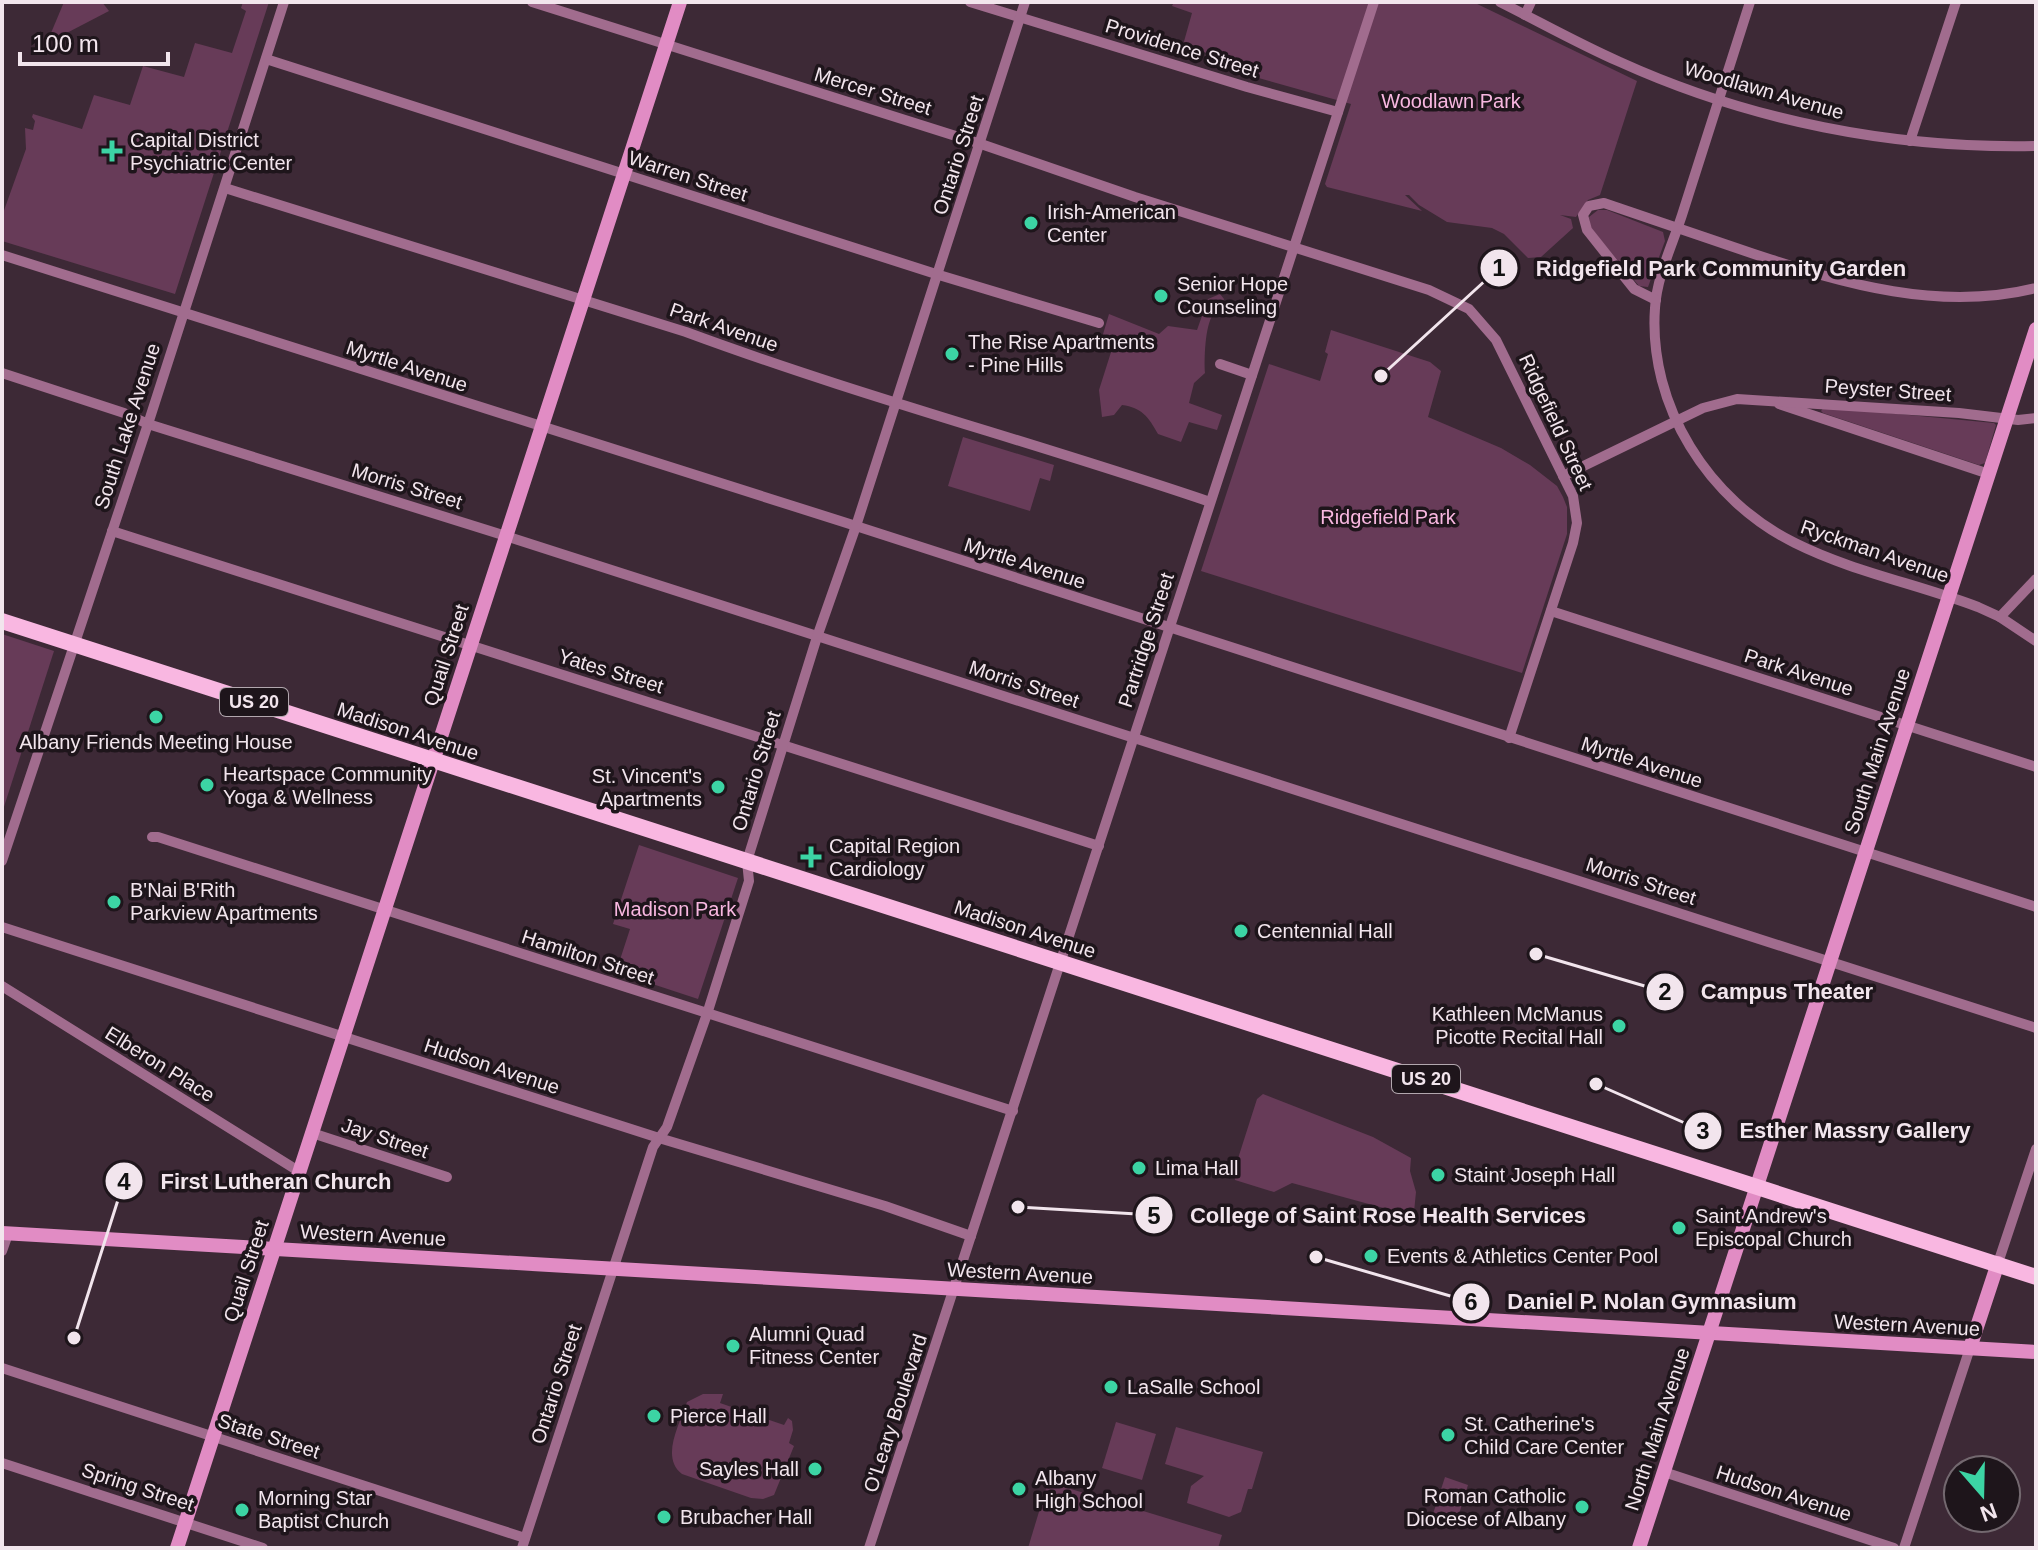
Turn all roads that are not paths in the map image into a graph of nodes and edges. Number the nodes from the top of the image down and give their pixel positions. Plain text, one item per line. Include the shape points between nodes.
1 (284, 2) edge
2 (532, 2) edge
3 (680, 2) edge
4 (970, 2) edge
5 (1025, 2) edge
6 (1374, 2) edge
7 (1500, 2) edge
8 (1531, 2) edge
9 (1750, 2) edge
10 (1956, 2) edge
11 (1525, 15) junction
12 (1020, 18) junction
13 (666, 46) junction
14 (266, 59) junction
15 (1718, 100) junction
16 (1338, 112) junction
17 (1910, 141) junction
18 (981, 144) junction
19 (2036, 146) edge
20 (624, 174) junction
21 (225, 188) junction
22 (1678, 229) junction
23 (1293, 248) junction
24 (2, 255) edge
25 (939, 275) junction
26 (2036, 288) edge
27 (583, 300) junction
28 (1656, 300) junction
29 (182, 313) junction
30 (1099, 323) dead end
31 (2036, 329) edge
32 (1220, 364) dead end
33 (2, 373) edge
34 (1252, 375) junction
35 (1766, 399) junction
36 (897, 402) junction
37 (2008, 418) junction
38 (2036, 418) edge
39 (1676, 421) junction
40 (148, 424) junction
41 (539, 428) junction
42 (1989, 474) junction
43 (1563, 476) junction
44 (1210, 502) junction
45 (856, 526) junction
46 (112, 531) junction
47 (506, 536) junction
48 (2036, 579) edge
49 (1948, 596) junction
50 (1551, 611) junction
51 (2000, 617) junction
52 (2, 621) edge
53 (1169, 629) junction
54 (817, 637) junction
55 (2036, 641) edge
56 (74, 645) junction
57 (469, 646) junction
58 (1907, 725) junction
59 (1134, 738) junction
60 (1509, 738) junction
61 (783, 744) junction
62 (433, 760) junction
63 (2036, 767) edge
64 (152, 837) dead end
65 (1099, 846) junction
66 (1865, 853) junction
67 (2, 861) edge
68 (747, 861) junction
69 (2036, 907) edge
70 (385, 911) junction
71 (2, 927) edge
72 (1830, 961) junction
73 (1062, 962) junction
74 (2, 986) edge
75 (707, 1014) junction
76 (2036, 1028) edge
77 (343, 1037) junction
78 (1013, 1111) junction
79 (312, 1133) junction
80 (659, 1138) junction
81 (2036, 1149) edge
82 (300, 1172) junction
83 (447, 1177) dead end
84 (1758, 1186) junction
85 (5, 1234) edge
86 (971, 1236) junction
87 (275, 1249) junction
88 (2, 1251) edge
89 (1998, 1263) junction
90 (612, 1269) junction
91 (2036, 1277) edge
92 (953, 1289) junction
93 (1709, 1333) junction
94 (1970, 1348) junction
95 (2036, 1352) edge
96 (2, 1368) edge
97 (213, 1436) junction
98 (2, 1463) edge
99 (1664, 1472) junction
100 (186, 1521) junction
101 (523, 1543) edge
102 (177, 1548) edge
103 (263, 1548) edge
104 (869, 1548) edge
105 (1639, 1548) edge
106 (1894, 1548) edge
107 (1904, 1548) edge

1 - 14 street, South Lake Avenue
2 - 13 street, Mercer Street
3 - 13 street, Quail Street
4 - 12 street, Providence Street
5 - 12 street, Ontario Street
6 - 16 street, Partridge Street
7 - 11 street, Woodlawn Avenue
8 - 11 street
9 - 15 street, Ryckman Avenue
10 - 17 street
11 - 15 street, Woodlawn Avenue via 1620,63
12 - 16 street, Providence Street
12 - 18 street, Ontario Street
13 - 18 street, Mercer Street
13 - 20 street, Quail Street
14 - 20 street, Warren Street
14 - 21 street, South Lake Avenue
15 - 17 street, Woodlawn Avenue via 1829,129
15 - 22 street, Ryckman Avenue
16 - 23 street, Partridge Street
17 - 19 street, Woodlawn Avenue
18 - 23 street, Mercer Street
18 - 25 street, Ontario Street
20 - 25 street, Warren Street
20 - 27 street, Quail Street
21 - 27 street, Park Avenue
21 - 29 street, South Lake Avenue
22 - 26 street via 1809,272 1891,292 1972,296
22 - 28 street, Ryckman Avenue
22 - 28 street via 1604,203 1591,205 1584,213 1583,224 1634,289
23 - 34 street, Partridge Street
23 - 43 street, Ridgefield Street via 1429,290 1476,315 1503,351
24 - 29 street, Myrtle Avenue
25 - 30 street, Warren Street
25 - 36 street, Ontario Street
27 - 36 street, Park Avenue
27 - 41 street, Quail Street
28 - 39 street, Ryckman Avenue via 1657,355
29 - 40 street, South Lake Avenue
29 - 41 street, Myrtle Avenue
31 - 37 street, South Main Avenue
32 - 34 street
33 - 40 street, Morris Street
34 - 44 street, Partridge Street
35 - 37 street, Peyster Street
35 - 39 street, Peyster Street via 1722,401
35 - 42 street, Peyster Street
36 - 44 street, Park Avenue
36 - 45 street, Ontario Street
37 - 38 street, Peyster Street
37 - 42 street, South Main Avenue
39 - 43 street, Peyster Street
39 - 49 street, Ryckman Avenue via 1710,476 1757,521 1821,554
40 - 46 street, South Lake Avenue
40 - 47 street, Morris Street
41 - 45 street, Myrtle Avenue
41 - 47 street, Quail Street
42 - 49 street, South Main Avenue
43 - 50 street, Ridgefield Street via 1575,503 1576,530
44 - 53 street, Partridge Street
45 - 53 street, Myrtle Avenue
45 - 54 street, Ontario Street
46 - 56 street, South Lake Avenue
46 - 57 street, Yates Street
47 - 54 street, Morris Street
47 - 57 street, Quail Street
48 - 51 street
49 - 51 street, Ryckman Avenue
49 - 58 street, South Main Avenue
50 - 58 street, Park Avenue
50 - 60 street, Ridgefield Street
51 - 55 street, Ryckman Avenue
52 - 56 main road, Madison Avenue / US 20
53 - 59 street, Partridge Street
53 - 60 street, Myrtle Avenue
54 - 59 street, Morris Street
54 - 61 street, Ontario Street
56 - 62 main road, Madison Avenue / US 20
56 - 67 street, South Lake Avenue
57 - 61 street, Yates Street
57 - 62 street, Quail Street
58 - 63 street, Park Avenue
58 - 66 street, South Main Avenue
59 - 65 street, Partridge Street
59 - 72 street, Morris Street
60 - 66 street, Myrtle Avenue
61 - 65 street, Yates Street
61 - 68 street, Ontario Street
62 - 68 main road, Madison Avenue / US 20
62 - 70 street, Quail Street
64 - 70 street, Hamilton Street
65 - 73 street, Partridge Street
66 - 69 street, Myrtle Avenue
66 - 72 street, South Main Avenue
68 - 73 main road, Madison Avenue / US 20
68 - 75 street, Ontario Street via 749,881
70 - 75 street, Hamilton Street
70 - 77 street, Quail Street
71 - 77 street, Hudson Avenue
72 - 76 street, Morris Street
72 - 84 street, South Main Avenue
73 - 78 street, Partridge Street
73 - 84 main road, Madison Avenue / US 20
74 - 82 street, Elberon Place
75 - 78 street, Hamilton Street
75 - 80 street, Ontario Street
77 - 79 street, Quail Street
77 - 80 street, Hudson Avenue
78 - 86 street, Partridge Street
79 - 82 street, Quail Street
79 - 83 street, Jay Street
80 - 86 street, Hudson Avenue
80 - 90 street, Ontario Street
81 - 89 street
82 - 87 street, Quail Street
84 - 89 main road, Madison Avenue / US 20
84 - 93 street, North Main Avenue
85 - 87 street, Western Avenue
85 - 88 street
86 - 92 street, Partridge Street
87 - 90 street, Western Avenue
87 - 97 street, Quail Street
89 - 91 main road, Madison Avenue / US 20
89 - 94 street
90 - 92 street, Western Avenue
90 - 101 street, Ontario Street
92 - 93 street, Western Avenue
92 - 104 street, O'Leary Boulevard
93 - 94 street, Western Avenue
93 - 99 street, North Main Avenue
94 - 95 street, Western Avenue
94 - 107 street
96 - 97 street, State Street
97 - 100 street, Quail Street
97 - 101 street, State Street
98 - 100 street, Spring Street
99 - 105 street, North Main Avenue
99 - 106 street, Hudson Avenue
100 - 102 street, Quail Street
100 - 103 street, Spring Street

